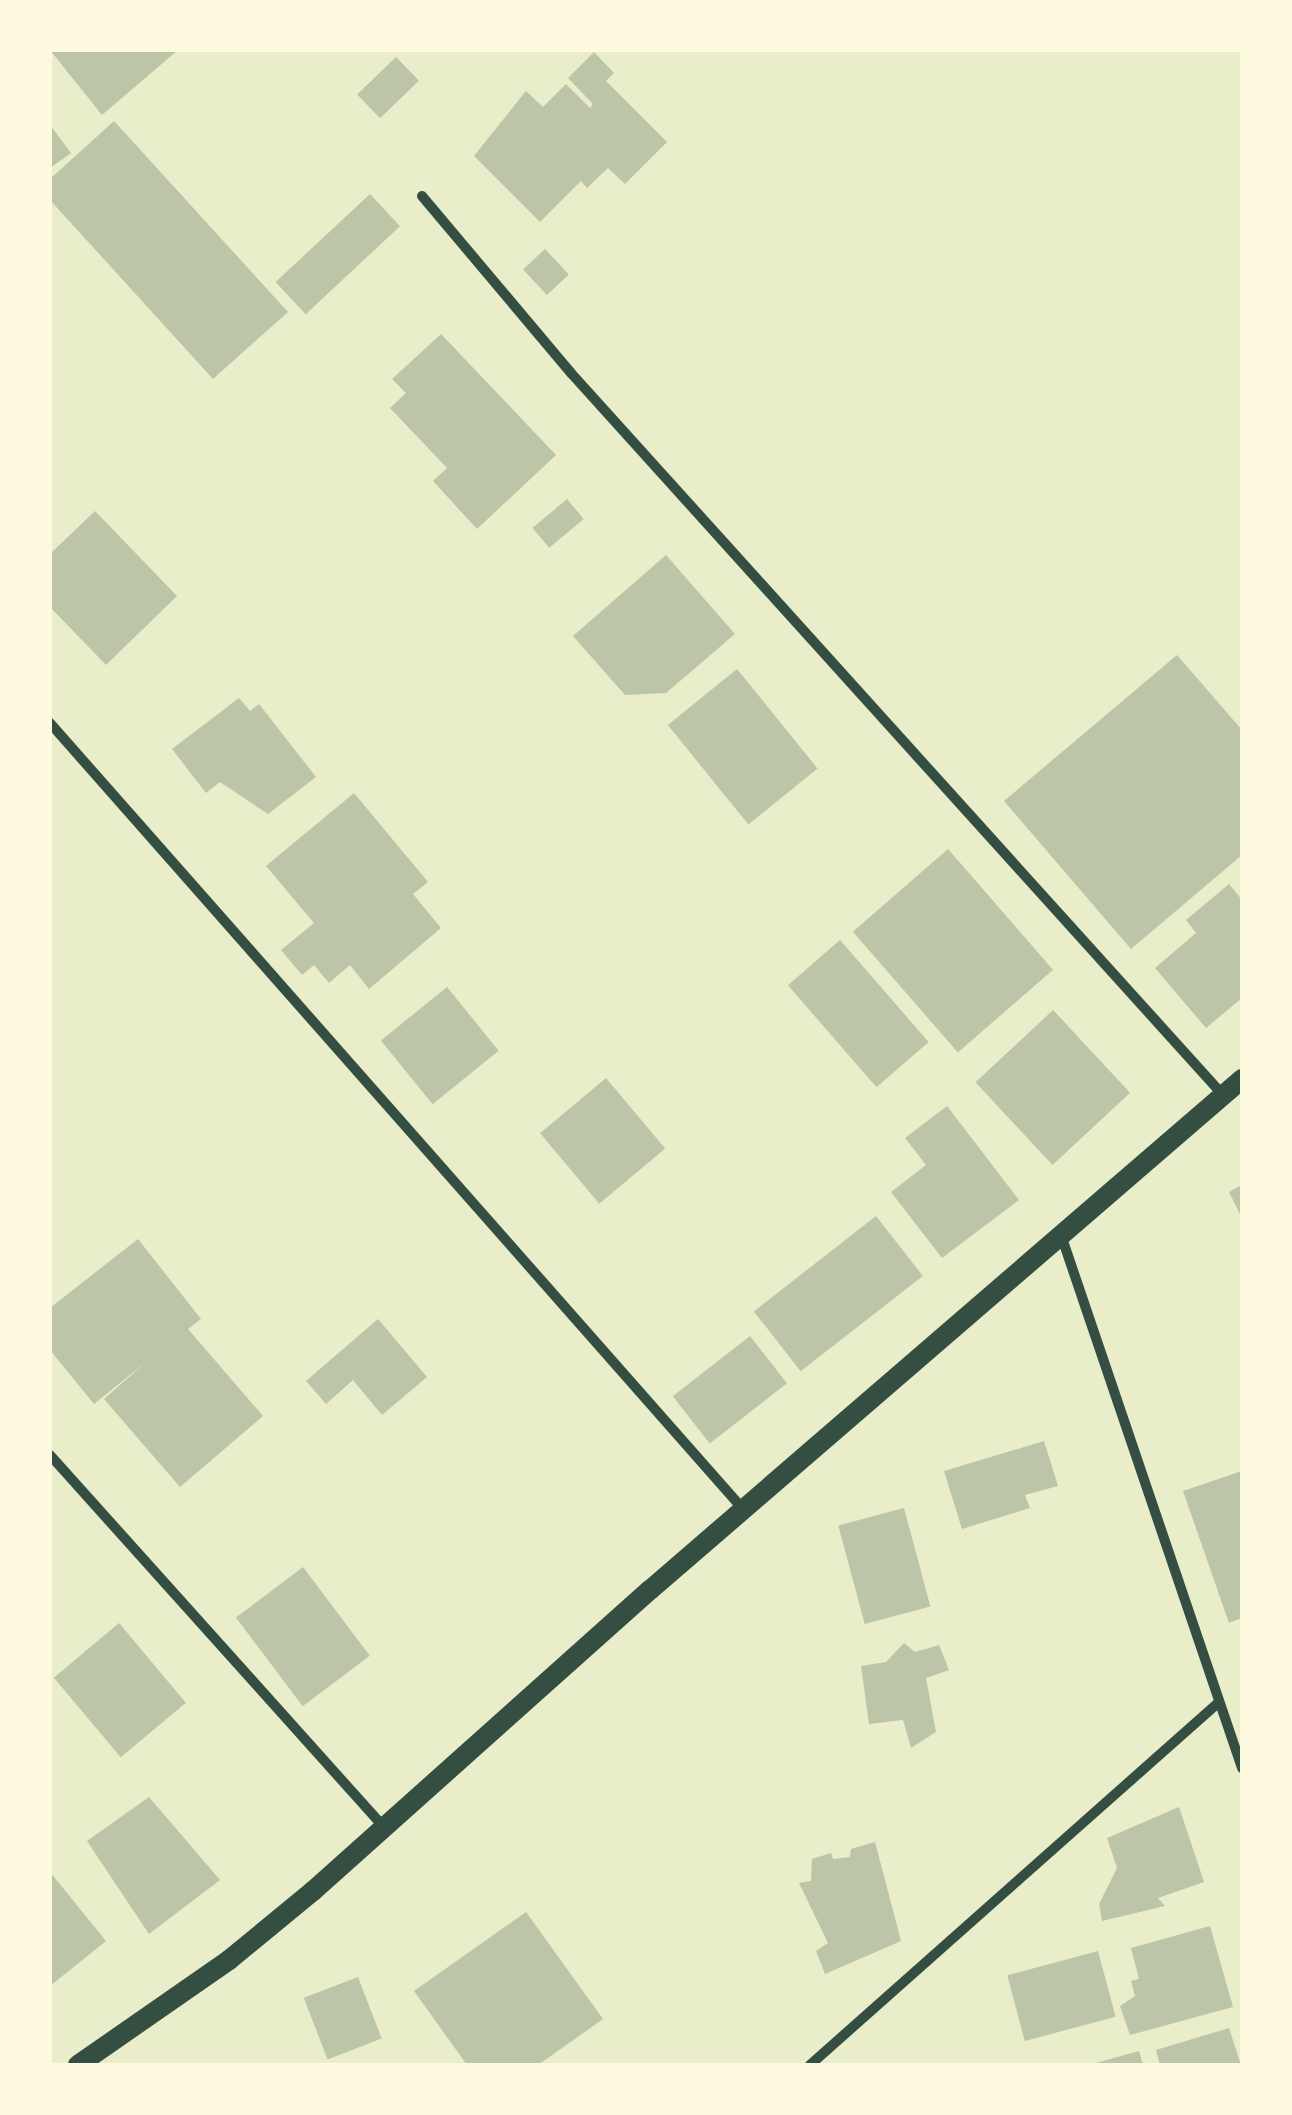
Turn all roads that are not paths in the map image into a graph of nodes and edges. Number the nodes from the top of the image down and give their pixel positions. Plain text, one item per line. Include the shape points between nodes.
1 (422, 196) dead end
2 (50, 723) edge
3 (1242, 1079) edge
4 (1224, 1096) junction
5 (1062, 1238) junction
6 (50, 1454) edge
7 (744, 1510) junction
8 (1220, 1702) junction
9 (1242, 1768) edge
10 (385, 1827) junction
11 (78, 2065) edge
12 (810, 2065) edge

1 - 4 street via 571,373
2 - 7 street
3 - 4 main road
4 - 5 main road
5 - 7 main road
5 - 8 street
6 - 10 street
7 - 10 main road
8 - 9 street
8 - 12 street
10 - 11 main road via 229,1960

